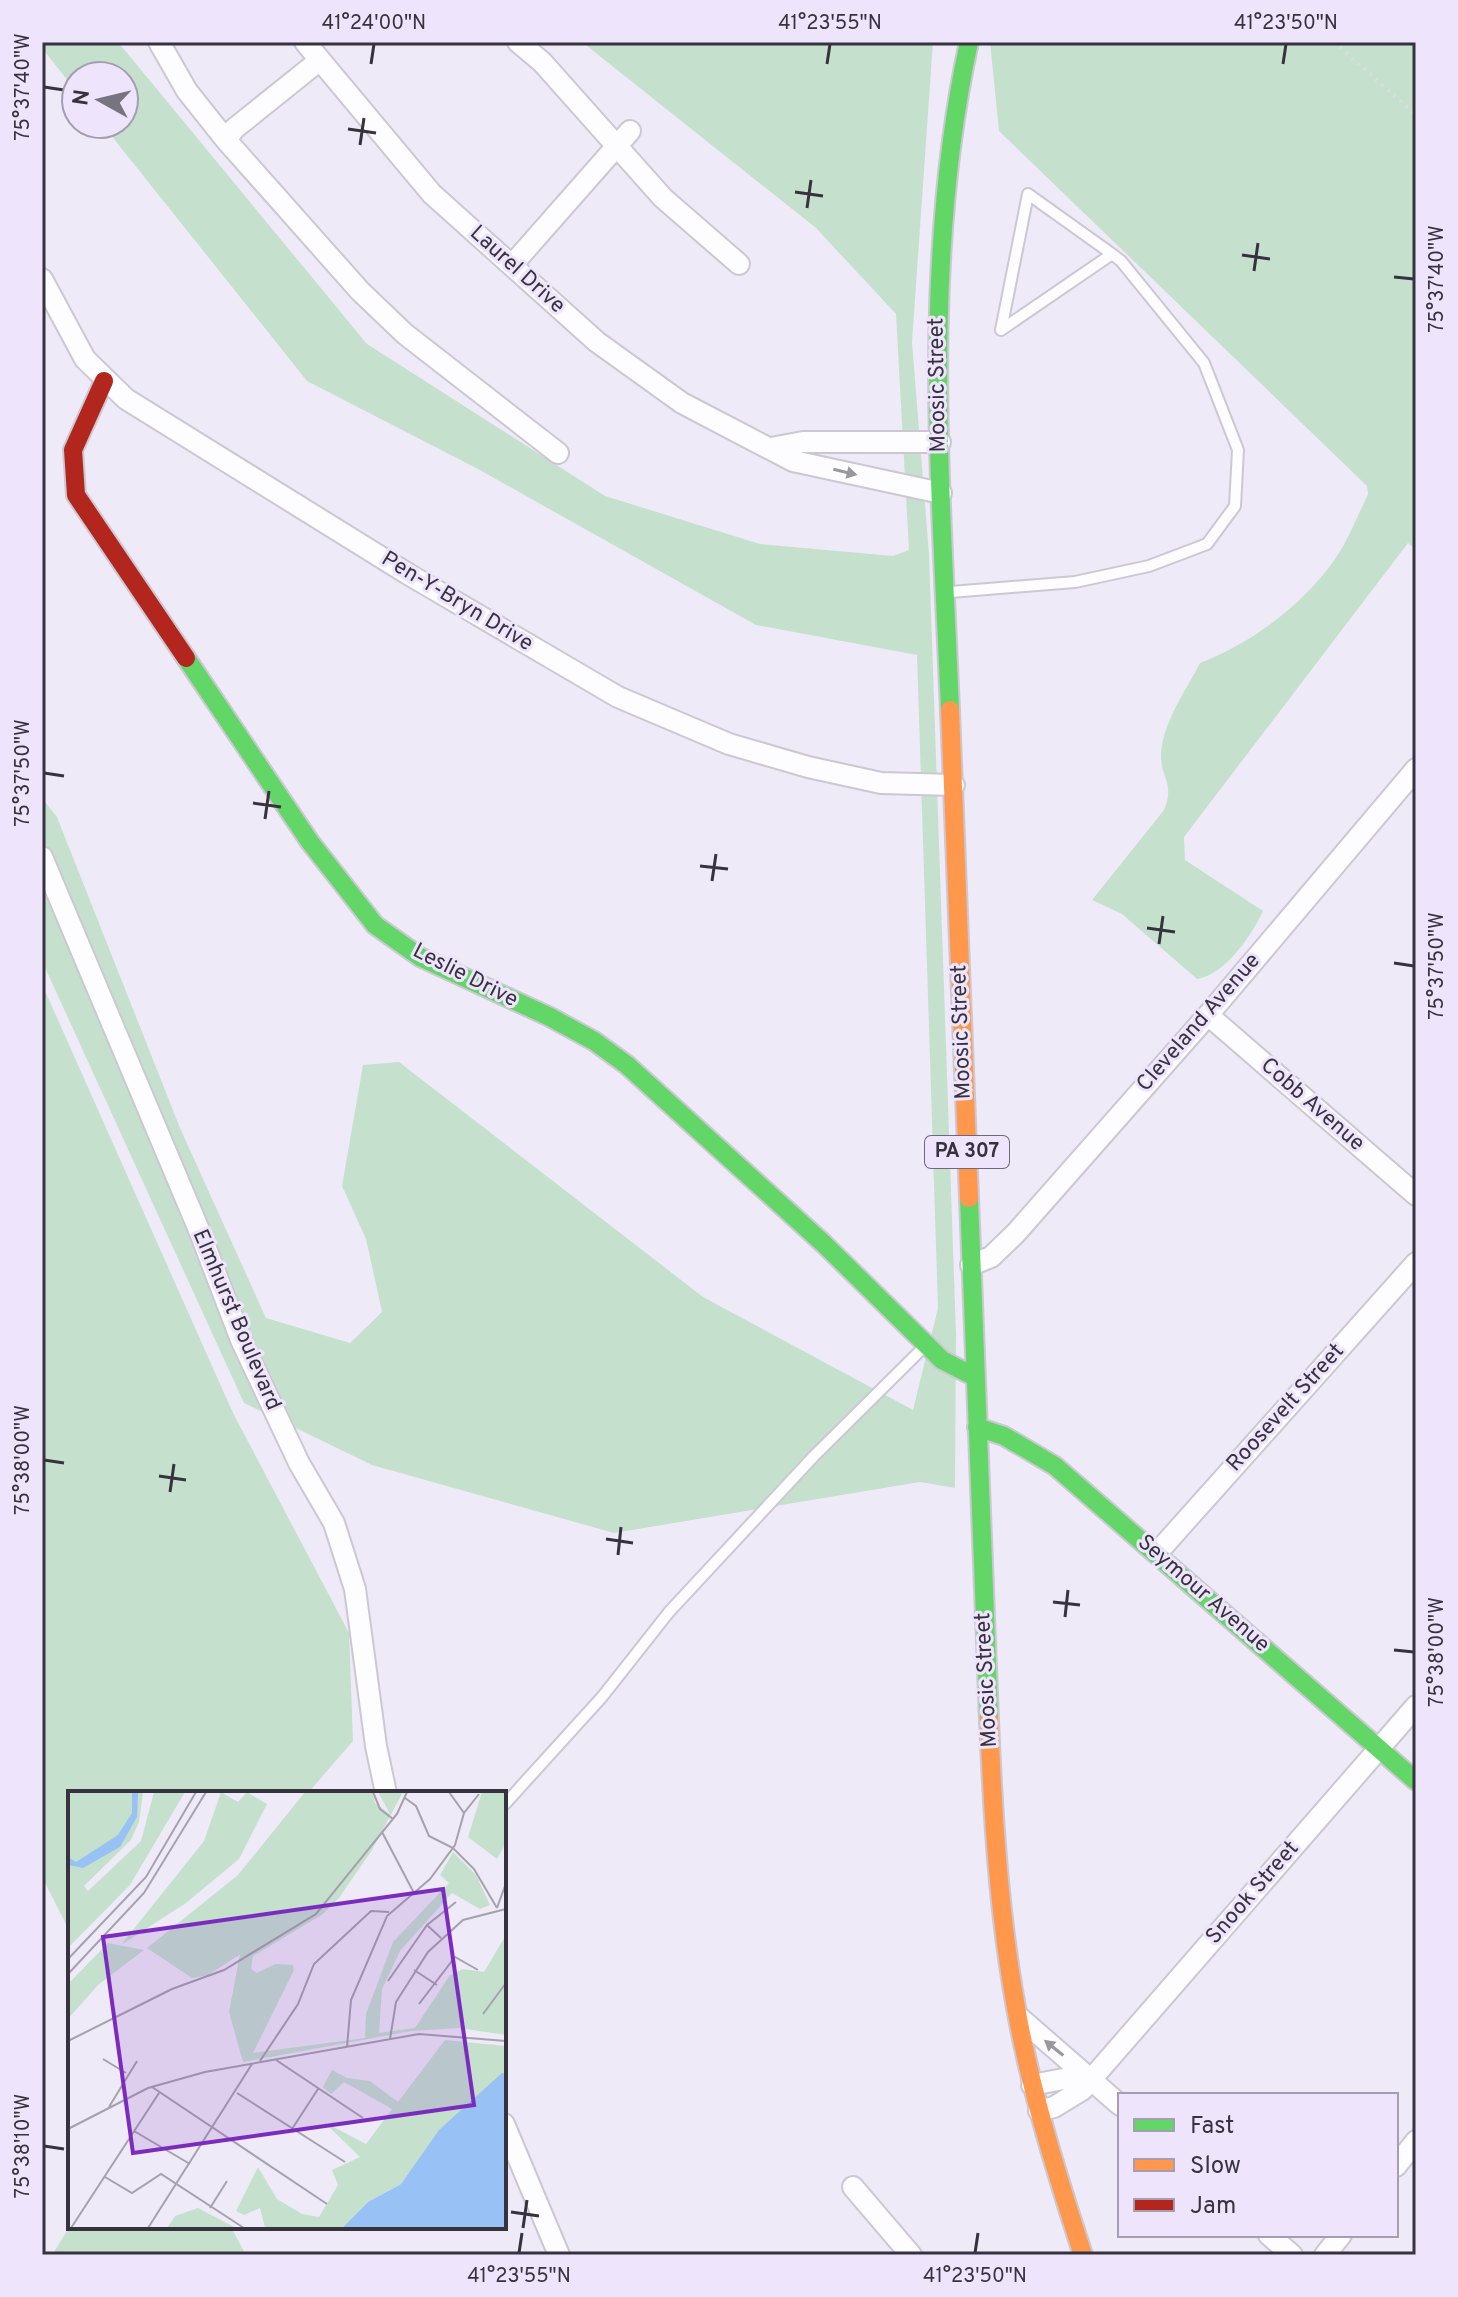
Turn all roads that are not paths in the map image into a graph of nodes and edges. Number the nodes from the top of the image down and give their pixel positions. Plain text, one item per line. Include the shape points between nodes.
1 (159, 42) edge
2 (305, 42) edge
3 (518, 42) edge
4 (969, 42) edge
5 (320, 60) junction
6 (624, 138) junction
7 (226, 140) junction
8 (1112, 254) junction
9 (739, 264) dead end
10 (512, 265) junction
11 (42, 279) edge
12 (104, 381) junction
13 (940, 442) junction
14 (771, 448) junction
15 (558, 453) dead end
16 (941, 493) junction
17 (945, 593) junction
18 (1416, 769) edge
19 (954, 785) junction
20 (42, 857) edge
21 (1208, 1015) junction
22 (1416, 1195) edge
23 (1416, 1263) edge
24 (971, 1265) junction
25 (927, 1344) junction
26 (975, 1377) junction
27 (977, 1427) junction
28 (1157, 1553) junction
29 (1416, 1706) edge
30 (1379, 1748) junction
31 (1416, 1781) edge
32 (386, 1791) edge
33 (506, 1803) edge
34 (1018, 2015) junction
35 (1091, 2080) junction
36 (1032, 2085) junction
37 (1118, 2103) edge
38 (1039, 2111) junction
39 (506, 2129) edge
40 (1416, 2141) edge
41 (1398, 2164) edge
42 (853, 2187) dead end
43 (1271, 2237) edge
44 (1339, 2237) edge
45 (559, 2255) edge
46 (911, 2255) edge
47 (1083, 2255) edge
48 (1292, 2255) edge
49 (1325, 2255) edge

1 - 7 street via 187,91
2 - 5 street, Laurel Drive
3 - 6 street
4 - 13 main road, Moosic Street / PA 307 via 953,106 940,220
5 - 7 street
5 - 10 street, Laurel Drive via 432,194
6 - 9 street via 663,198
6 - 10 street
7 - 15 street via 405,334
8 - 8 lane via 1028,194 1001,330 1075,280
8 - 17 lane via 1204,363 1238,450 1235,506 1207,544 1149,566 1075,582
10 - 14 street, Laurel Drive via 597,342 682,403
11 - 12 street, Pen-Y-Bryn Drive via 85,359
12 - 19 street, Pen-Y-Bryn Drive via 420,582 651,714 808,767 881,783
12 - 25 main road, Leslie Drive via 75,437 70,469 76,495 302,830 375,925 420,957 550,1017 627,1065
13 - 14 street via 803,442
13 - 16 main road, Moosic Street / PA 307
14 -> 16 street, Laurel Drive via 793,461
16 - 17 main road, Moosic Street / PA 307
17 - 19 main road, Moosic Street / PA 307
18 - 21 street, Cleveland Avenue
19 - 24 main road, Moosic Street / PA 307
20 - 32 street, Elmhurst Boulevard via 241,1340 299,1463 334,1523 355,1589
21 - 22 street, Cobb Avenue
21 - 24 street, Cleveland Avenue via 1016,1233 991,1257
23 - 28 street, Roosevelt Street
24 - 26 main road, Moosic Street / PA 307
25 - 26 main road, Leslie Drive via 959,1372
25 - 33 lane via 669,1612 602,1697
26 - 27 main road, Moosic Street / PA 307
27 - 28 main road, Seymour Avenue via 1004,1436 1055,1466
27 - 34 main road, Moosic Street / PA 307 via 994,1817
28 - 30 main road, Seymour Avenue
29 - 30 street, Snook Street
30 - 31 main road, Seymour Avenue
30 - 35 street, Snook Street
35 -> 34 street
34 - 36 main road, Moosic Street / PA 307
35 - 36 street via 1074,2077
35 - 37 street
35 - 38 street, Snook Street via 1054,2107
36 - 38 main road, Moosic Street / PA 307
38 - 47 main road, Moosic Street / PA 307
39 - 45 street
40 - 41 street
42 - 46 street
43 - 48 street
44 - 49 street

